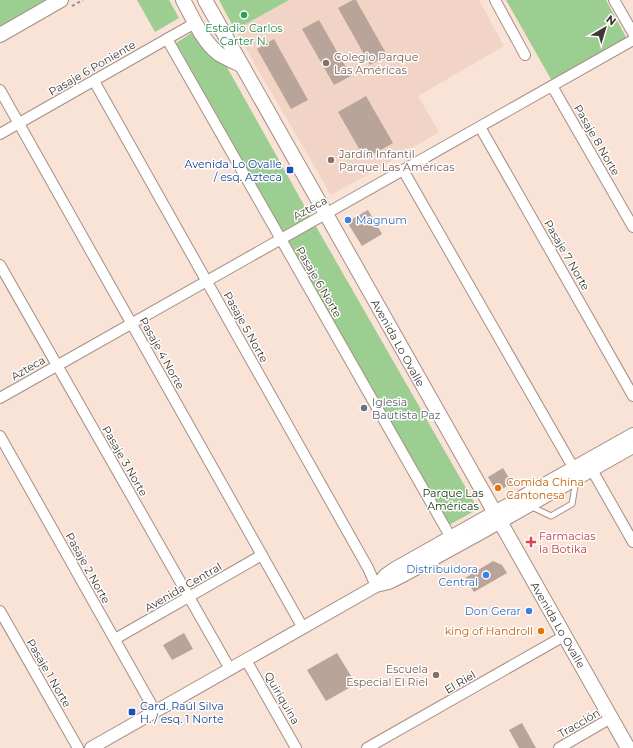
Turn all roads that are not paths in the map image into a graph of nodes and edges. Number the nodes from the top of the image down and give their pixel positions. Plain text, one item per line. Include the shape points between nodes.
1 (61, 0) edge
2 (183, 0) edge
3 (205, 0) edge
4 (495, 0) edge
5 (618, 1) edge
6 (196, 23) junction
7 (633, 33) edge
8 (0, 36) edge
9 (166, 40) junction
10 (633, 40) edge
11 (525, 55) dead end
12 (241, 66) junction
13 (94, 81) junction
14 (552, 86) junction
15 (0, 90) edge
16 (19, 124) junction
17 (480, 127) junction
18 (0, 134) edge
19 (403, 170) junction
20 (325, 214) junction
21 (633, 227) edge
22 (280, 239) junction
23 (0, 265) edge
24 (206, 281) junction
25 (132, 324) junction
26 (57, 366) junction
27 (633, 396) edge
28 (0, 398) edge
29 (633, 434) edge
30 (0, 436) edge
31 (633, 447) edge
32 (573, 467) junction
33 (592, 470) junction
34 (576, 480) junction
35 (530, 506) junction
36 (497, 517) junction
37 (450, 536) junction
38 (633, 542) edge
39 (262, 556) junction
40 (376, 586) junction
41 (189, 597) junction
42 (0, 611) edge
43 (303, 628) junction
44 (564, 636) junction
45 (115, 639) junction
46 (246, 660) junction
47 (230, 669) junction
48 (155, 711) junction
49 (611, 718) junction
50 (78, 748) edge
51 (91, 748) edge
52 (296, 748) edge
53 (367, 748) edge
54 (559, 748) edge
55 (628, 748) edge

1 - 8 main road
2 - 6 main road
3 - 12 main road, Avenida Lo Ovalle
4 - 11 street
5 - 7 street
6 - 9 street, Pasaje 6 Poniente
6 - 12 main road via 201,34 219,54
9 - 13 street, Pasaje 6 Poniente
9 - 22 street, Pasaje 6 Norte
10 - 14 street, Azteca
12 - 20 main road, Avenida Lo Ovalle
13 - 16 street, Pasaje 6 Poniente
13 - 24 street, Pasaje 5 Norte
14 - 17 street, Azteca
14 - 21 street, Pasaje 8 Norte
15 - 16 street, Pasaje 4 Norte
16 - 18 street, Pasaje 6 Poniente
16 - 25 street, Pasaje 4 Norte
17 - 19 street, Azteca
17 - 27 street, Pasaje 7 Norte
19 - 20 street, Azteca
19 - 32 street
20 - 22 street, Azteca
20 - 36 main road, Avenida Lo Ovalle
22 - 24 street, Azteca
22 - 37 street, Pasaje 6 Norte
23 - 26 street, Pasaje 3 Norte
24 - 25 street, Azteca
24 - 40 street, Pasaje 5 Norte
25 - 26 street, Azteca
25 - 39 street, Pasaje 4 Norte
26 - 28 street, Azteca
26 - 41 street, Pasaje 3 Norte
29 - 32 street
30 - 45 street, Pasaje 2 Norte
31 - 33 street
32 - 36 street
33 - 34 street
33 - 38 street
34 - 35 street
34 - 35 lane via 572,504 552,516
35 - 36 street
36 - 37 street
36 - 40 street via 401,577
36 - 44 main road, Avenida Lo Ovalle
37 - 40 street via 384,575
39 - 41 street, Avenida Central
39 - 43 street, Pasaje 4 Norte
40 - 43 street
41 - 45 street, Avenida Central
41 - 47 street, Pasaje 3 Norte
42 - 50 street, Pasaje 1 Norte
43 - 46 street
44 - 49 main road, Avenida Lo Ovalle
44 - 53 street, El Riel
45 - 48 street, Pasaje 2 Norte
46 - 47 street
46 - 52 street, Quiriquina
47 - 48 street
48 - 51 street
49 - 54 street, Tracción
49 - 55 main road, Avenida Lo Ovalle

